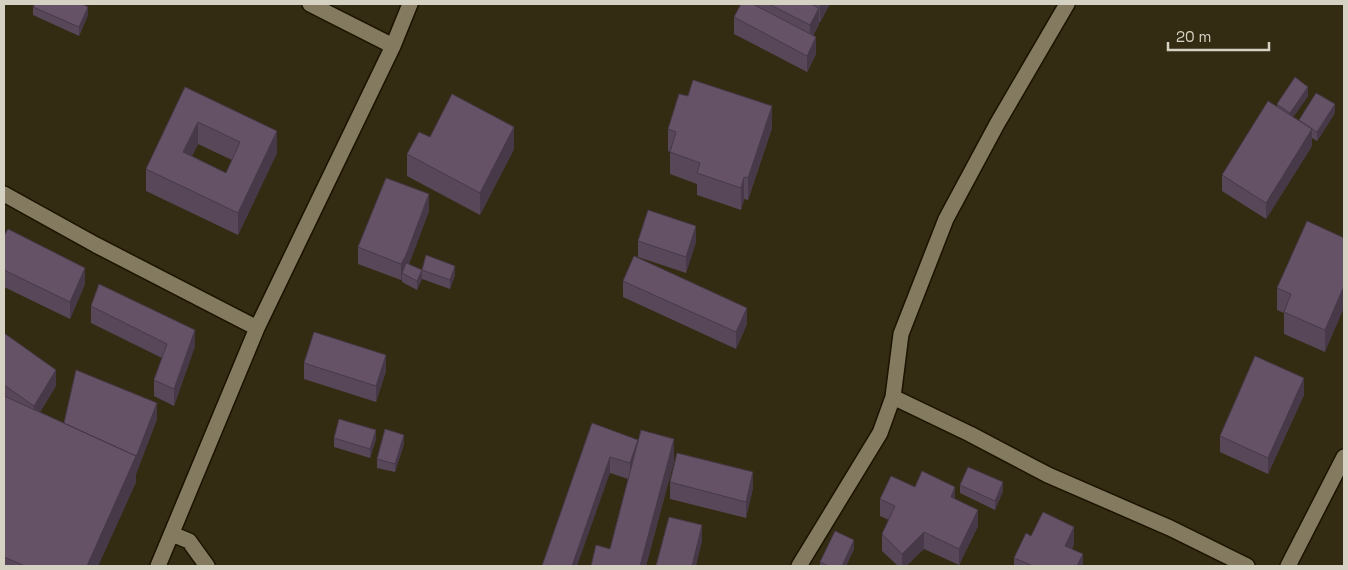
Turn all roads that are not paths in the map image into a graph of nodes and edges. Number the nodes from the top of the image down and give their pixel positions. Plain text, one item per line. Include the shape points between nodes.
1 (310, 4) edge
2 (410, 4) edge
3 (1060, 8) edge
4 (393, 46) junction
5 (4, 194) edge
6 (257, 328) junction
7 (893, 396) junction
8 (1344, 457) edge
9 (172, 534) junction
10 (158, 566) edge
11 (207, 566) edge
12 (799, 566) edge
13 (1247, 566) edge
14 (1288, 566) edge

1 - 4 street
2 - 4 street
3 - 7 street via 946,220 902,334
4 - 6 street
5 - 6 street
6 - 9 street
7 - 12 street via 880,433
7 - 13 street via 1048,475 1170,528
8 - 14 street
9 - 10 street
9 - 11 street via 189,541

